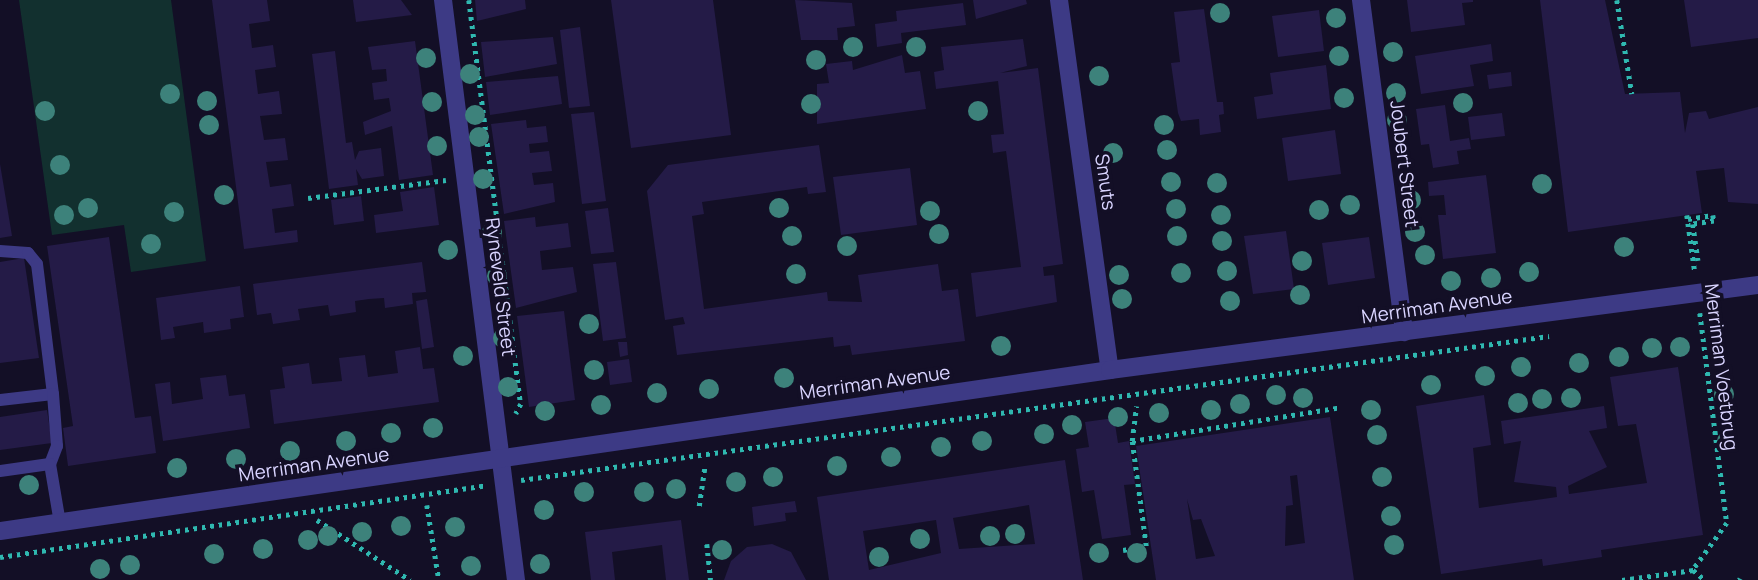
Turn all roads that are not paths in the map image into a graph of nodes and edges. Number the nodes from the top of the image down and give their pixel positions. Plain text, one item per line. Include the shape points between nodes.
1 (443, 0) edge
2 (1059, 0) edge
3 (1361, 0) edge
4 (0, 251) edge
5 (1758, 285) edge
6 (1404, 332) junction
7 (1110, 370) junction
8 (53, 394) junction
9 (0, 400) edge
10 (501, 459) junction
11 (50, 464) junction
12 (0, 471) edge
13 (60, 523) junction
14 (0, 531) edge
15 (516, 580) edge

1 - 10 street, Ryneveld Street
2 - 7 street, Smuts
3 - 6 street, Joubert Street
4 - 8 lane via 28,253 37,264
5 - 6 street, Merriman Avenue
6 - 7 street, Merriman Avenue
7 - 10 street, Merriman Avenue
8 - 9 lane
8 - 11 lane via 57,446
10 - 13 street, Merriman Avenue
10 - 15 street, Ryneveld Street
11 - 12 lane
11 - 13 lane
13 - 14 street, Merriman Avenue

